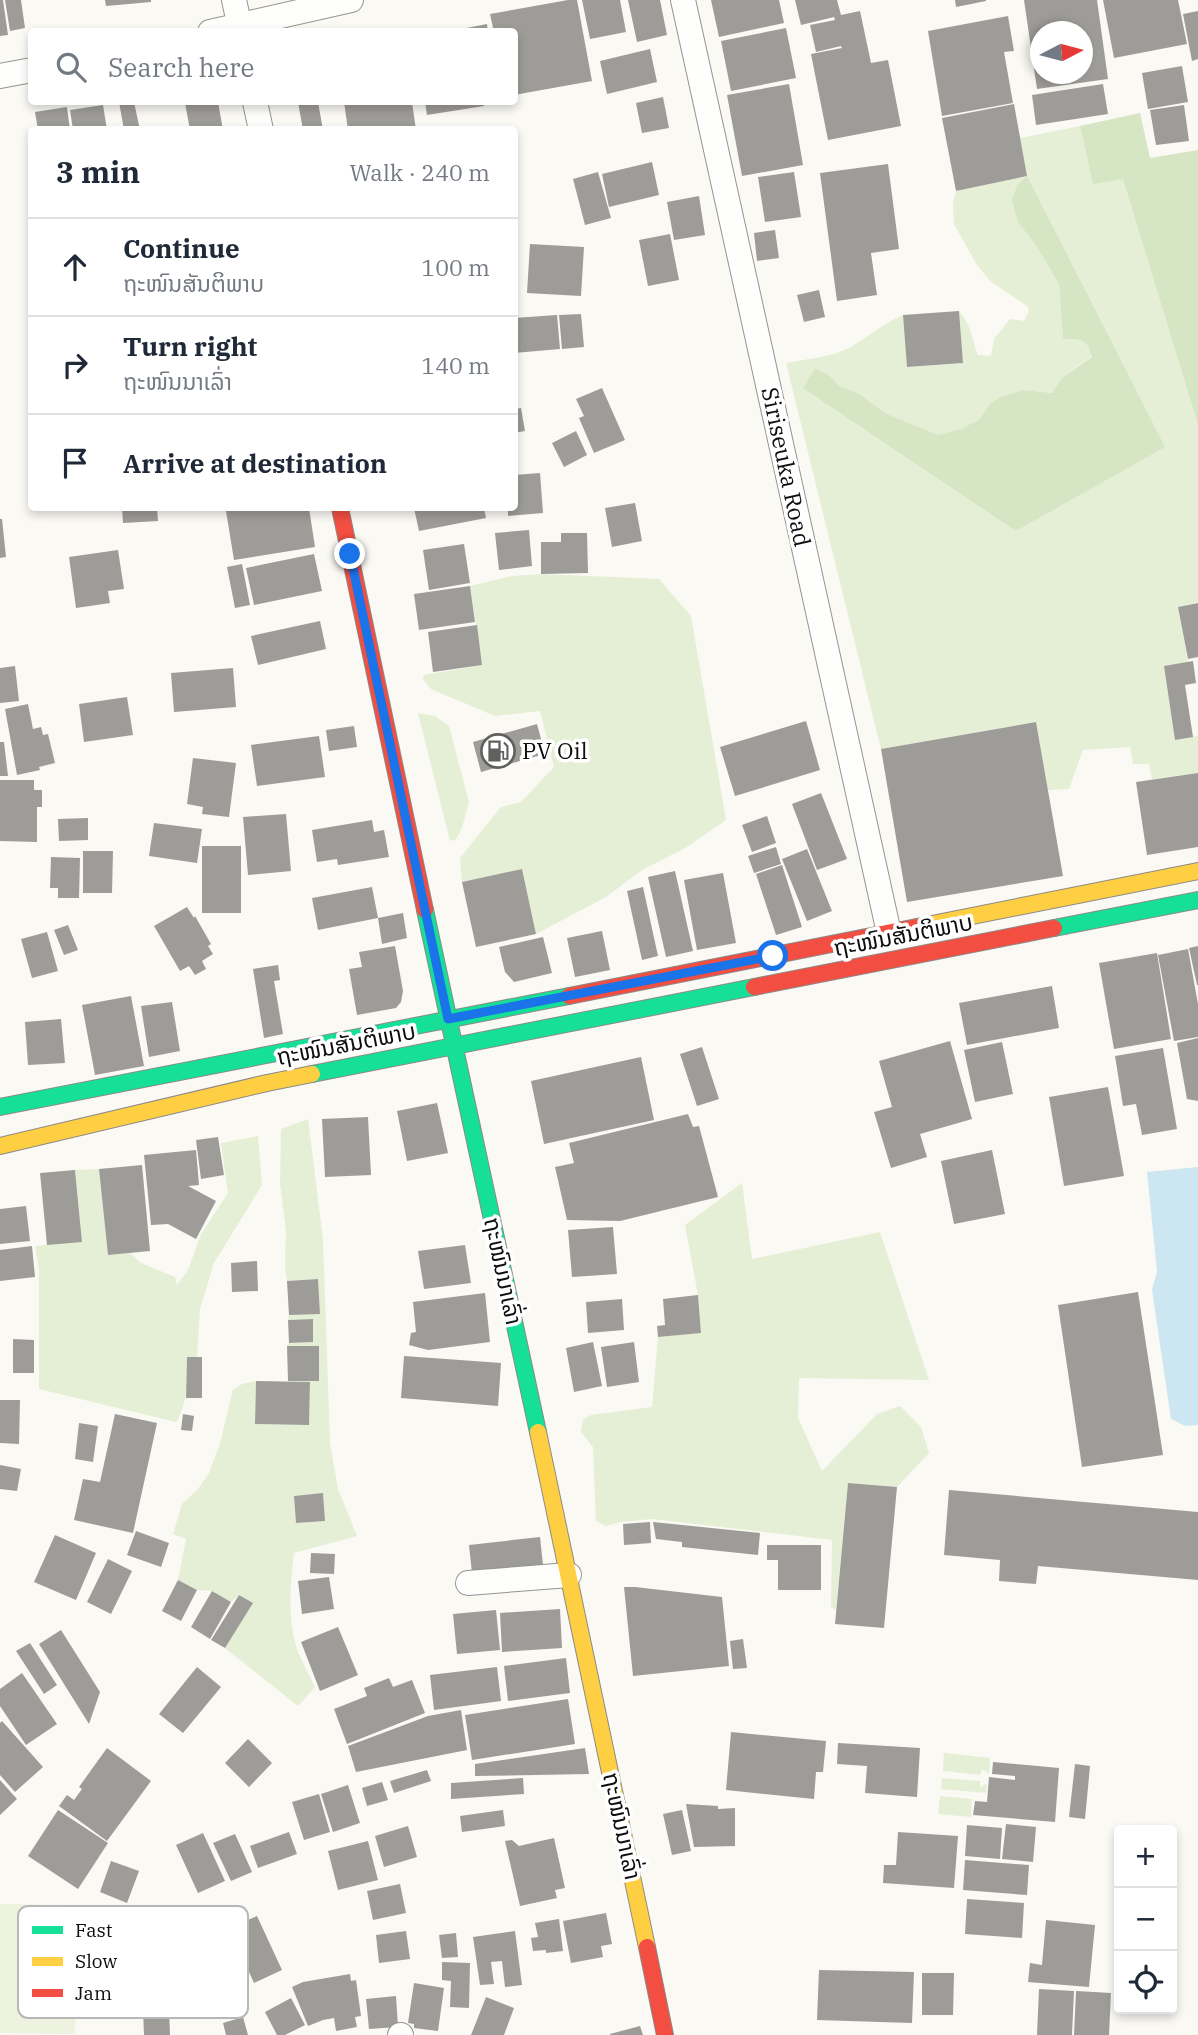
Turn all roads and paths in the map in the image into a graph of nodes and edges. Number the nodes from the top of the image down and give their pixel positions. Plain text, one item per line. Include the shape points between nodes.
1 (234, 0) edge
2 (351, 0) edge
3 (682, 0) edge
4 (240, 28) edge
5 (28, 71) edge
6 (0, 76) edge
7 (257, 105) edge
8 (260, 126) edge
9 (341, 511) edge
10 (1198, 871) edge
11 (1198, 900) edge
12 (889, 933) junction
13 (448, 1019) junction
14 (454, 1046) junction
15 (0, 1107) edge
16 (0, 1146) edge
17 (569, 1575) junction
18 (468, 1583) dead end
19 (665, 2035) edge

1 - 4 street
2 - 4 street
3 - 12 street, Siriseuka Road
5 - 6 street
7 - 8 street
9 - 13 street, ຖະໜົນນາເລົ່າ
10 - 12 street, ຖະໜົນສັນຕິພາບ
11 - 14 street, ຖະໜົນສັນຕິພາບ
12 - 13 street, ຖະໜົນສັນຕິພາບ
13 - 14 street, ຖະໜົນນາເລົ່າ
13 - 15 street, ຖະໜົນສັນຕິພາບ
14 - 16 street, ຖະໜົນສັນຕິພາບ via 267,1083
14 - 17 street, ຖະໜົນນາເລົ່າ
17 - 18 street
17 - 19 street, ຖະໜົນນາເລົ່າ

